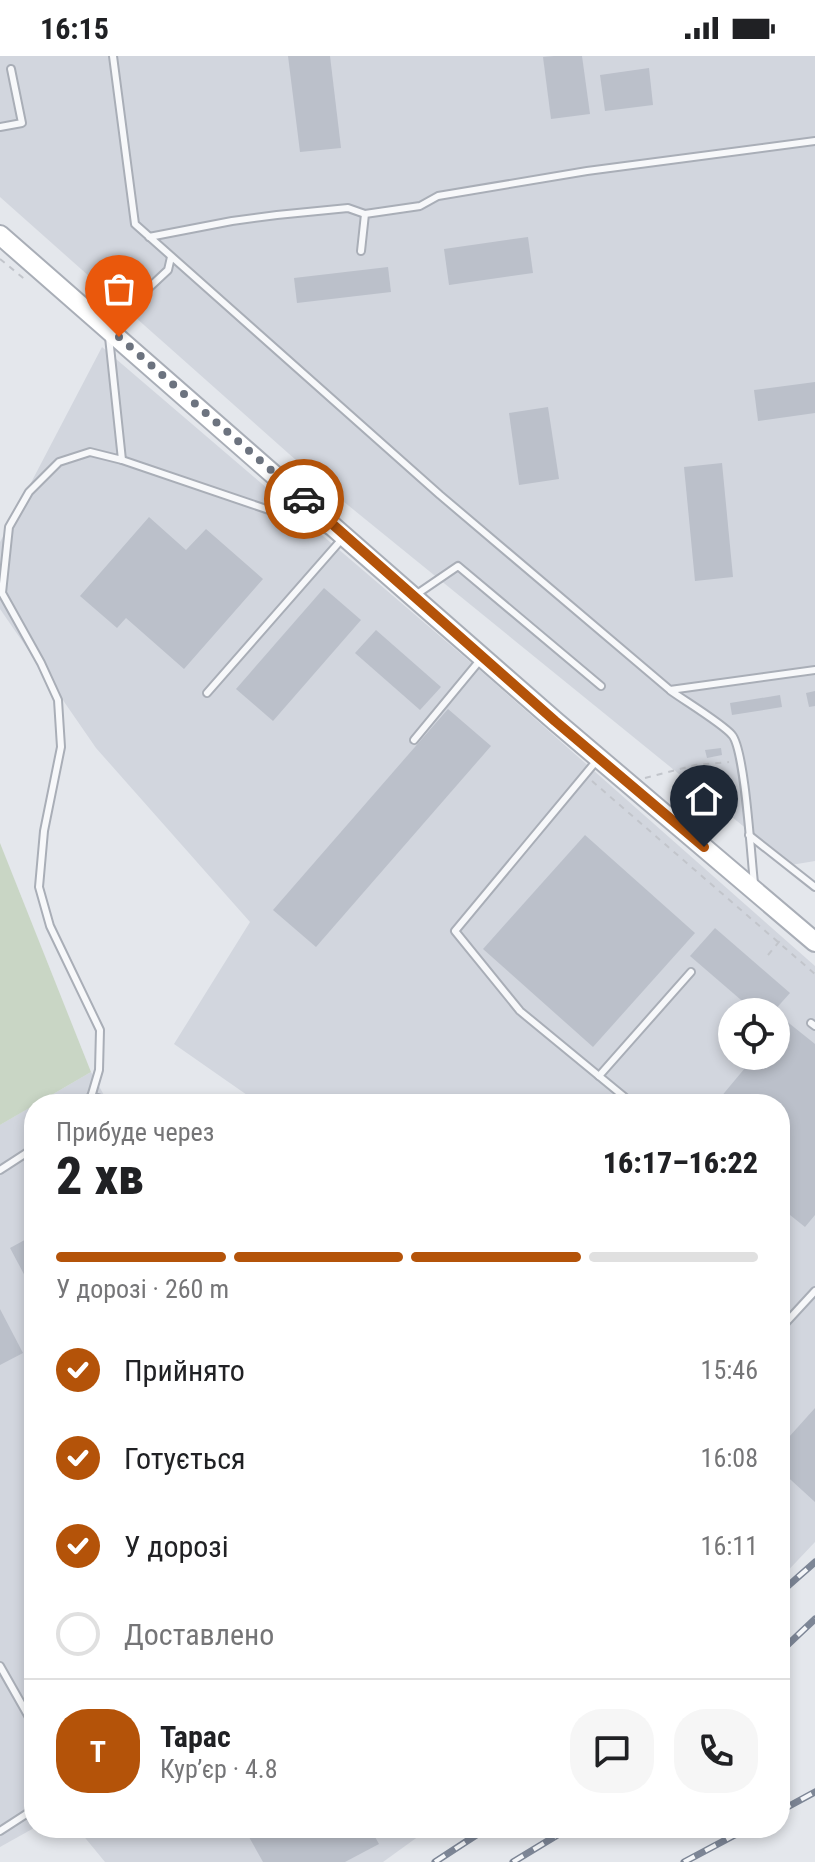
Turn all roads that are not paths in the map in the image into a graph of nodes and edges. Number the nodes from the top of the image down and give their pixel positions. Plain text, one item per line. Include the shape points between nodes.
1 (113, 56) edge
2 (11, 69) dead end
3 (0, 127) edge
4 (815, 141) edge
5 (365, 214) junction
6 (0, 235) edge
7 (149, 237) junction
8 (361, 251) dead end
9 (171, 257) junction
10 (107, 327) junction
11 (122, 460) junction
12 (345, 536) junction
13 (414, 596) junction
14 (483, 657) junction
15 (815, 670) edge
16 (601, 686) dead end
17 (670, 690) junction
18 (207, 693) dead end
19 (414, 740) dead end
20 (599, 758) junction
21 (749, 835) junction
22 (815, 887) edge
23 (755, 890) junction
24 (815, 942) edge
25 (691, 972) dead end
26 (599, 1076) junction
27 (92, 1094) edge
28 (621, 1094) edge
29 (24, 1154) edge
30 (0, 1170) edge
31 (815, 1291) edge
32 (790, 1318) edge
33 (0, 1666) edge
34 (24, 1708) edge
35 (24, 1815) edge
36 (0, 1831) edge

1 - 7 lane via 135,224
2 - 3 lane via 22,123
4 - 5 lane via 587,171
5 - 7 lane via 348,208 277,215
5 - 8 lane
6 - 10 main road
7 - 9 lane
9 - 10 lane via 168,270
9 - 17 lane
10 - 11 lane
10 - 12 main road
11 - 12 lane
11 - 27 lane via 90,452 59,462 29,492 9,527 2,593 58,700 61,747 39,887 50,926 100,1030 99,1070
12 - 13 main road
12 - 18 lane
13 - 14 main road
13 - 16 lane via 458,566
14 - 19 lane
14 - 20 main road
15 - 17 lane
17 - 21 lane via 733,736
20 - 23 main road
20 - 26 lane via 455,931 520,1011
21 - 22 lane
21 - 23 lane
23 - 24 main road
25 - 26 lane
26 - 28 lane
29 - 30 lane
31 - 32 lane
33 - 34 lane
35 - 36 lane

